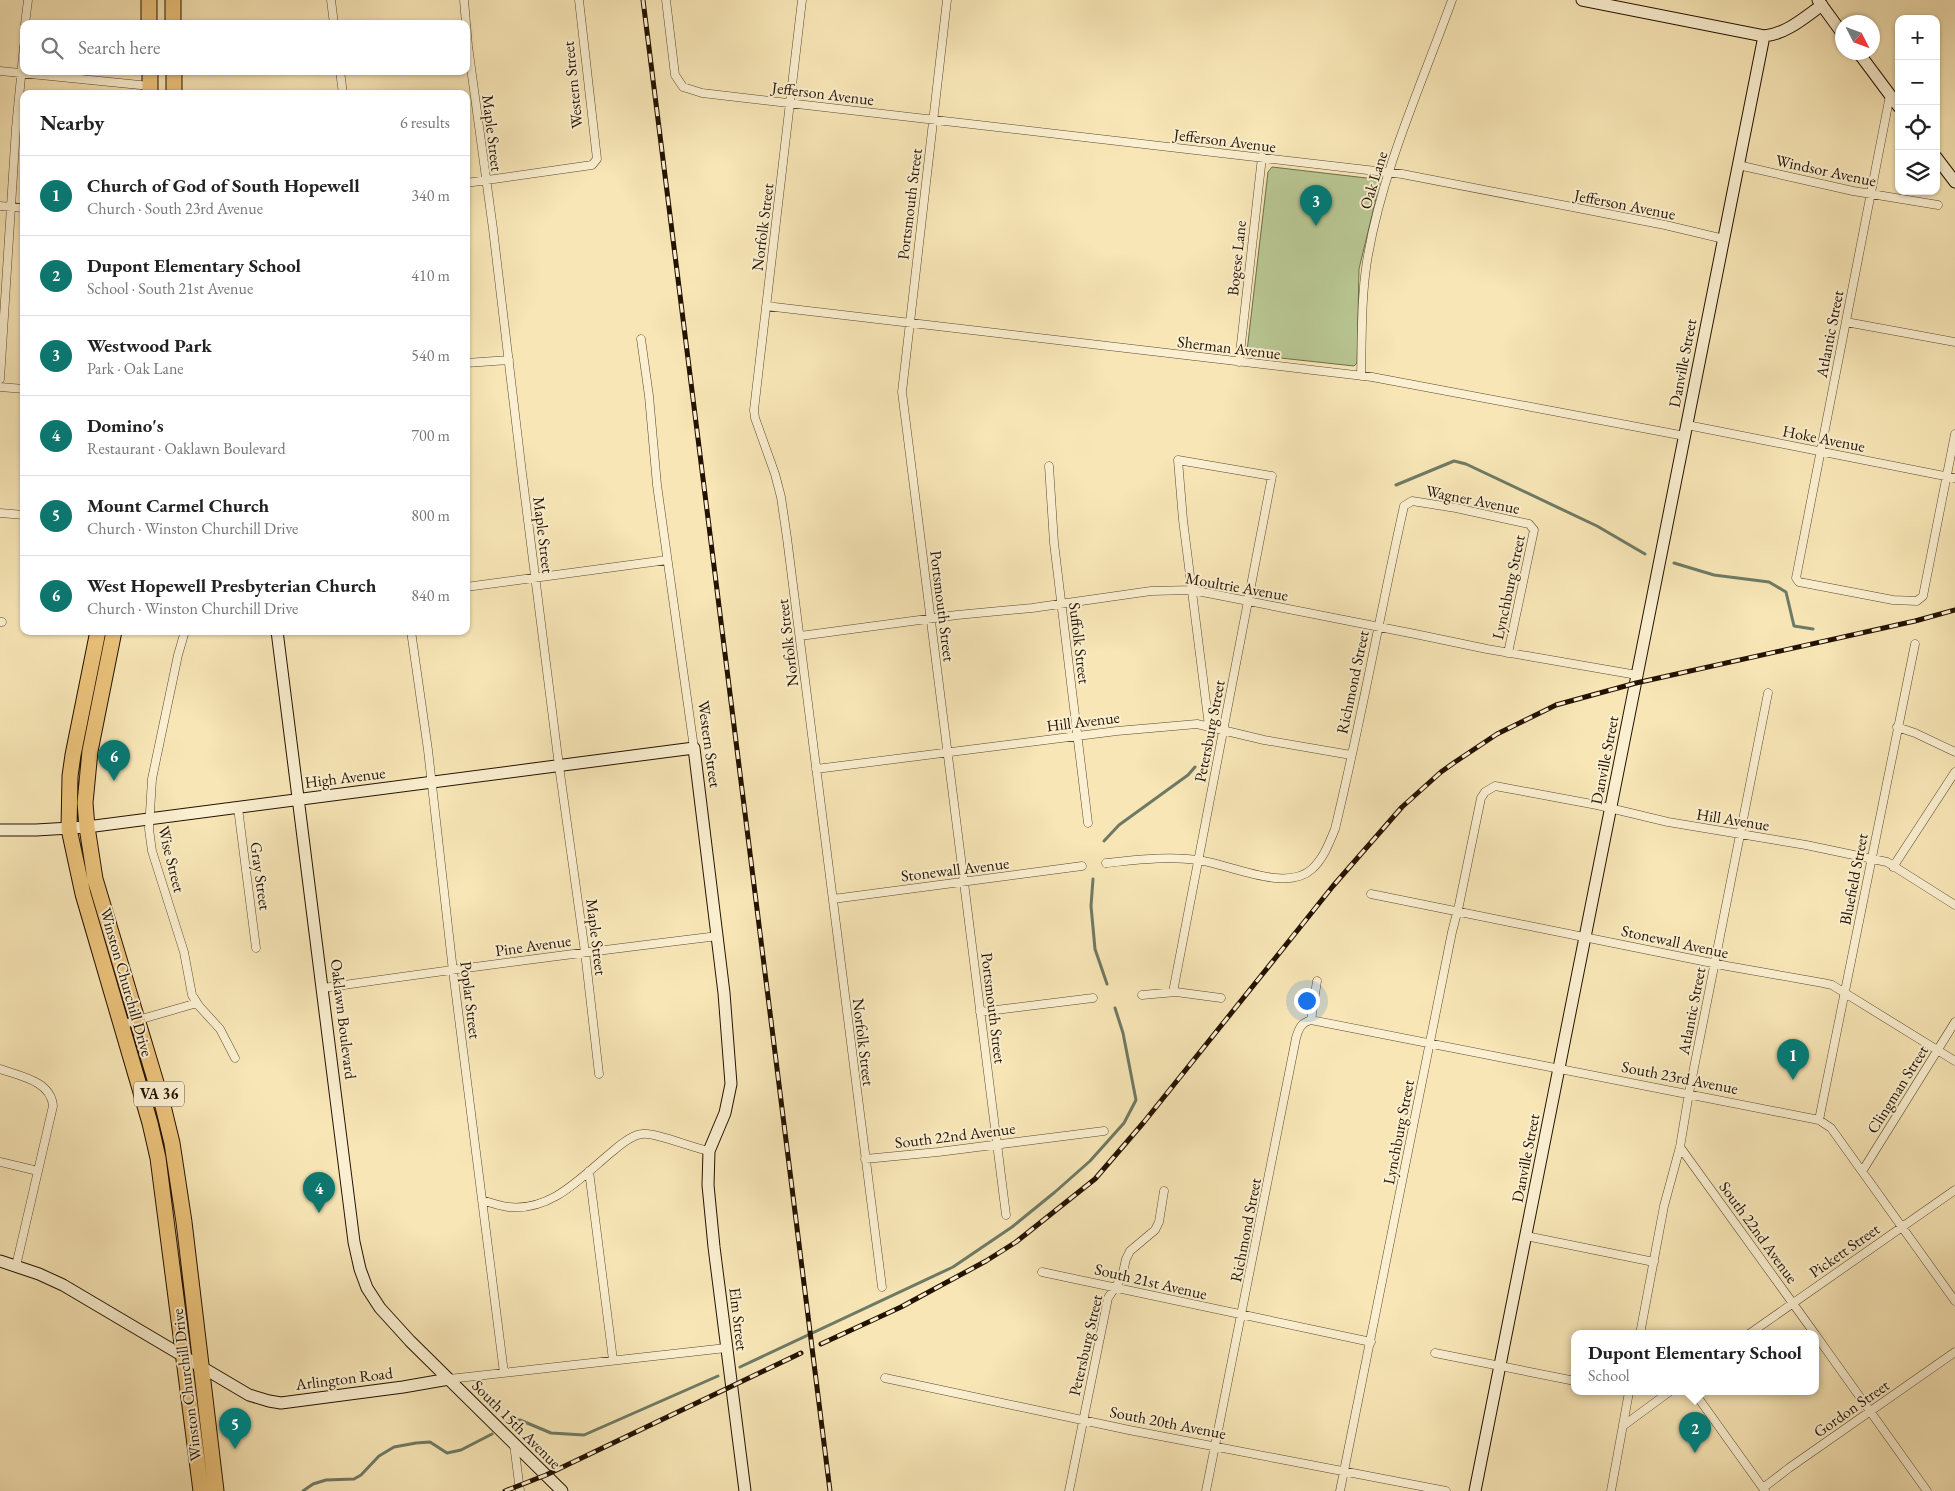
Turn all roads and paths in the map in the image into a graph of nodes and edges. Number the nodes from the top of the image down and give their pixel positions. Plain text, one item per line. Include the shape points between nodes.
1 (28, 0) edge
2 (149, 0) edge
3 (173, 0) edge
4 (331, 0) edge
5 (464, 0) edge
6 (579, 0) edge
7 (666, 0) edge
8 (802, 0) edge
9 (947, 0) edge
10 (1452, 0) edge
11 (1582, 0) edge
12 (1820, 2) edge
13 (26, 20) edge
14 (149, 20) edge
15 (173, 20) edge
16 (334, 20) edge
17 (466, 20) edge
18 (1835, 22) edge
19 (1764, 36) junction
20 (470, 49) edge
21 (1864, 60) edge
22 (0, 71) edge
23 (20, 72) edge
24 (22, 75) edge
25 (54, 75) edge
26 (174, 75) edge
27 (341, 75) edge
28 (150, 84) edge
29 (20, 90) edge
30 (174, 90) edge
31 (342, 90) edge
32 (20, 91) edge
33 (1890, 95) junction
34 (791, 102) junction
35 (1898, 105) edge
36 (932, 120) junction
37 (1262, 158) junction
38 (1940, 162) edge
39 (1738, 165) junction
40 (1389, 173) junction
41 (486, 180) junction
42 (470, 182) edge
43 (1955, 182) edge
44 (1870, 194) junction
45 (0, 206) edge
46 (1938, 206) dead end
47 (12, 207) junction
48 (20, 208) edge
49 (1724, 239) junction
50 (766, 306) junction
51 (1846, 322) junction
52 (909, 323) junction
53 (641, 339) dead end
54 (1955, 342) edge
55 (509, 360) junction
56 (1239, 362) junction
57 (470, 363) edge
58 (1361, 376) junction
59 (0, 379) edge
60 (0, 386) edge
61 (20, 388) edge
62 (1686, 430) junction
63 (1955, 434) edge
64 (1820, 452) junction
65 (1049, 466) dead end
66 (1946, 477) junction
67 (1955, 478) edge
68 (1407, 502) joint
69 (0, 513) edge
70 (20, 515) edge
71 (1532, 526) joint
72 (667, 560) junction
73 (536, 577) junction
74 (470, 586) edge
75 (1192, 590) junction
76 (1248, 601) junction
77 (1061, 604) junction
78 (930, 619) junction
79 (1378, 627) junction
80 (97, 635) edge
81 (113, 635) edge
82 (184, 635) edge
83 (278, 635) edge
84 (412, 635) edge
85 (800, 636) junction
86 (1915, 644) dead end
87 (1508, 653) junction
88 (1637, 675) junction
89 (1768, 693) dead end
90 (1209, 726) junction
91 (1897, 727) junction
92 (1224, 730) junction
93 (1078, 736) junction
94 (694, 748) junction
95 (947, 752) junction
96 (1955, 752) edge
97 (1351, 755) junction
98 (559, 766) junction
99 (816, 769) junction
100 (1955, 772) edge
101 (431, 782) junction
102 (1495, 786) joint
103 (299, 799) junction
104 (238, 808) junction
105 (1611, 808) junction
106 (149, 819) junction
107 (1088, 822) dead end
108 (87, 827) junction
109 (69, 829) junction
110 (0, 830) edge
111 (1740, 834) junction
112 (1871, 858) junction
113 (1198, 860) junction
114 (1106, 863) dead end
115 (1082, 866) dead end
116 (1893, 867) junction
117 (964, 882) junction
118 (1371, 894) dead end
119 (833, 899) junction
120 (1955, 905) edge
121 (1457, 912) junction
122 (718, 936) junction
123 (1585, 936) junction
124 (256, 948) dead end
125 (585, 952) junction
126 (1714, 963) junction
127 (453, 971) junction
128 (1317, 981) dead end
129 (322, 988) junction
130 (1173, 992) junction
131 (1844, 993) junction
132 (1142, 995) dead end
133 (1093, 998) dead end
134 (1221, 998) dead end
135 (197, 1003) junction
136 (980, 1012) junction
137 (137, 1020) junction
138 (1311, 1020) junction
139 (1955, 1022) edge
140 (121, 1025) junction
141 (1430, 1044) junction
142 (1937, 1050) junction
143 (235, 1058) dead end
144 (1955, 1061) edge
145 (1559, 1068) junction
146 (0, 1070) edge
147 (599, 1074) dead end
148 (1688, 1093) junction
149 (1819, 1120) junction
150 (1104, 1131) dead end
151 (997, 1144) junction
152 (1680, 1147) junction
153 (709, 1151) junction
154 (865, 1159) junction
155 (0, 1162) edge
156 (1863, 1170) junction
157 (38, 1171) junction
158 (589, 1171) junction
159 (1955, 1190) edge
160 (1164, 1191) dead end
161 (482, 1200) junction
162 (1006, 1215) dead end
163 (1902, 1226) junction
164 (1526, 1236) junction
165 (0, 1261) edge
166 (1654, 1262) junction
167 (16, 1266) junction
168 (1042, 1272) dead end
169 (882, 1287) dead end
170 (1113, 1288) junction
171 (1955, 1301) edge
172 (1793, 1303) junction
173 (1242, 1315) junction
174 (1641, 1330) edge
175 (1756, 1330) edge
176 (1812, 1330) edge
177 (1819, 1340) edge
178 (1371, 1342) junction
179 (726, 1348) junction
180 (1955, 1352) edge
181 (1435, 1354) dead end
182 (184, 1356) junction
183 (613, 1360) junction
184 (1500, 1366) junction
185 (202, 1367) junction
186 (504, 1373) junction
187 (885, 1378) dead end
188 (449, 1379) junction
189 (1571, 1380) edge
190 (1627, 1395) edge
191 (1665, 1395) edge
192 (1696, 1395) edge
193 (1870, 1411) junction
194 (1083, 1419) junction
195 (1622, 1426) junction
196 (514, 1444) junction
197 (1215, 1445) junction
198 (1344, 1470) junction
199 (1764, 1490) edge
200 (200, 1491) edge
201 (216, 1491) edge
202 (520, 1491) edge
203 (562, 1491) edge
204 (745, 1491) edge
205 (1069, 1491) edge
206 (1206, 1491) edge
207 (1340, 1491) edge
208 (1446, 1491) edge
209 (1475, 1491) edge
210 (1611, 1491) edge
211 (1927, 1491) edge

1 - 13 street
2 - 14 highway
3 - 15 highway
4 - 16 street
5 - 17 street, Maple Street
6 - 41 street, Western Street via 597,159 592,165
7 - 34 street, Jefferson Avenue via 671,54 678,82 702,94
8 - 34 street, Norfolk Street
9 - 36 street, Portsmouth Street
10 - 40 street, Oak Lane
11 - 19 street
12 - 18 street
12 - 19 street via 1787,29
19 - 39 street, Danville Street
20 - 41 street, Maple Street
21 - 33 street
22 - 23 street
24 - 29 street
25 - 28 street
26 - 30 highway
27 - 31 street
32 - 47 street
33 - 35 street
33 - 44 street, Atlantic Street
34 - 36 street, Jefferson Avenue
34 - 50 street, Norfolk Street
36 - 37 street, Jefferson Avenue
36 - 52 street, Portsmouth Street
37 - 40 street, Jefferson Avenue
37 - 56 street, Bogese Lane
38 - 43 street
39 - 44 street, Windsor Avenue
39 - 49 street, Danville Street
40 - 49 street, Jefferson Avenue
40 - 58 street, Oak Lane via 1366,270
41 - 42 street
41 - 55 street, Maple Street
44 - 46 street, Windsor Avenue
44 - 51 street, Atlantic Street
45 - 47 street
47 - 48 street
47 - 59 street
49 - 62 street, Danville Street
50 - 52 street, Sherman Avenue
50 - 85 street, Norfolk Street via 754,410 781,497
51 - 54 street
51 - 64 street, Atlantic Street
52 - 56 street, Sherman Avenue
52 - 78 street, Portsmouth Street via 903,402
53 - 72 street, Western Street
55 - 57 street
55 - 73 street, Maple Street
56 - 58 street, Sherman Avenue
58 - 62 street, Sherman Avenue
60 - 61 street
62 - 64 street, Hoke Avenue
62 - 88 street, Danville Street
63 - 66 street
64 - 66 street, Hoke Avenue
64 - 66 street, Atlantic Street via 1796,578 1799,582 1856,594 1893,600 1921,599
65 - 77 street, Suffolk Street
66 - 67 street, Hoke Avenue
68 - 71 street, Wagner Avenue via 1456,508
68 - 79 street, Richmond Street
69 - 70 street
71 - 87 street, Lynchburg Street via 1534,530
72 - 73 street
72 - 94 street, Western Street
73 - 74 street
73 - 98 street, Maple Street
75 - 76 street, Moultrie Avenue
75 - 76 street, Petersburg Street via 1178,460 1272,476
75 - 77 street, Moultrie Avenue via 1151,591
75 - 90 street
76 - 79 street, Moultrie Avenue
76 - 92 street, Petersburg Street
77 - 78 street, Moultrie Avenue
77 - 93 street, Suffolk Street
78 - 85 street, Moultrie Avenue
78 - 95 street, Portsmouth Street
79 - 87 street, Moultrie Avenue
79 - 97 street, Richmond Street
80 - 109 highway, Winston Churchill Drive / VA 36 via 73,755
81 - 108 highway, Winston Churchill Drive / VA 36 via 90,751 85,803
82 - 106 street, Wise Street via 152,779
83 - 103 street, Oaklawn Boulevard
84 - 101 street, Poplar Street
85 - 99 street, Norfolk Street
86 - 91 street, Bluefield Street
87 - 88 street, Moultrie Avenue
88 - 105 street, Danville Street
89 - 111 street, Atlantic Street
90 - 92 street, Hill Avenue
90 - 93 street, Hill Avenue via 1163,726
91 - 96 street
91 - 112 street, Bluefield Street
92 - 97 street, Hill Avenue
92 - 113 street, Petersburg Street
93 - 95 street, Hill Avenue
93 - 107 street, Suffolk Street
94 - 98 street, High Avenue
94 - 122 street, Western Street
95 - 99 street, Hill Avenue
95 - 117 street, Portsmouth Street
97 - 113 street, Richmond Street via 1328,847 1317,864 1302,875 1281,879
98 - 101 street, High Avenue
98 - 125 street, Maple Street
99 - 119 street, Norfolk Street
100 - 116 street
101 - 103 street, High Avenue
101 - 127 street, Poplar Street
102 - 105 street, Hill Avenue
102 - 121 street, Lynchburg Street via 1481,798
103 - 104 street, High Avenue
103 - 129 street, Oaklawn Boulevard
104 - 106 street, High Avenue
104 - 124 street, Gray Street
105 - 111 street, Hill Avenue
105 - 123 street, Danville Street
106 - 108 street, High Avenue
106 - 135 street, Wise Street via 152,851
108 - 109 street, High Avenue
108 - 137 highway, Winston Churchill Drive / VA 36 via 95,879
109 - 110 street, High Avenue
109 - 140 highway, Winston Churchill Drive / VA 36 via 83,894
111 - 112 street, Hill Avenue
111 - 126 street, Atlantic Street
112 - 116 street, Hill Avenue
112 - 131 street, Bluefield Street
113 - 114 street via 1164,857
113 - 130 street, Petersburg Street
115 - 117 street, Stonewall Avenue
116 - 120 street, Hill Avenue
117 - 119 street, Stonewall Avenue
117 - 136 street, Portsmouth Street
118 - 121 street, Stonewall Avenue
119 - 154 street, Norfolk Street
121 - 123 street, Stonewall Avenue
121 - 141 street, Lynchburg Street
122 - 125 street, Pine Avenue
122 - 153 street, Western Street via 731,1084 725,1113
123 - 126 street, Stonewall Avenue
123 - 145 street, Danville Street
125 - 127 street, Pine Avenue
125 - 147 street, Maple Street
126 - 131 street, Stonewall Avenue via 1832,985
126 - 148 street, Atlantic Street
127 - 129 street, Pine Avenue
127 - 161 street, Poplar Street
128 - 138 street
129 - 188 street, Oaklawn Boulevard via 360,1268 376,1303
130 - 132 street
130 - 134 street
131 - 142 street, Stonewall Avenue
131 - 149 street, Bluefield Street
133 - 136 street
135 - 137 street
135 - 143 street via 220,1029
136 - 151 street, Portsmouth Street
137 - 140 street
137 - 185 highway, Winston Churchill Drive / VA 36 via 172,1143
138 - 141 street, South 23rd Avenue
138 - 173 street, Richmond Street via 1300,1026 1296,1038
139 - 142 street, Clingman Street
140 - 182 highway, Winston Churchill Drive / VA 36 via 158,1158
141 - 145 street, South 23rd Avenue
141 - 178 street, Lynchburg Street
142 - 144 street, Stonewall Avenue
142 - 156 street, Clingman Street
145 - 148 street, South 23rd Avenue
145 - 164 street, Danville Street
146 - 157 street via 33,1081 52,1099
148 - 149 street, South 23rd Avenue
148 - 152 street, Atlantic Street
149 - 156 street via 1831,1128
150 - 151 street, South 22nd Avenue
151 - 154 street, South 22nd Avenue
151 - 162 street, Portsmouth Street
152 - 166 street, Atlantic Street via 1664,1206
152 - 172 street, South 22nd Avenue
153 - 158 street via 636,1135
153 - 179 street, Elm Street via 708,1184
154 - 169 street, Norfolk Street
155 - 157 street
156 - 163 street
157 - 167 street
158 - 161 street via 544,1203 517,1208
158 - 183 street
159 - 163 street, Pickett Street
160 - 170 street, Petersburg Street via 1155,1230 1130,1251 1122,1276
161 - 186 street, Poplar Street
163 - 171 street
163 - 172 street, Pickett Street
164 - 166 street
164 - 184 street, Danville Street
165 - 167 street, Arlington Road
166 - 174 street, Atlantic Street
167 - 182 street, Arlington Road via 63,1285
168 - 170 street, South 21st Avenue
170 - 173 street, South 21st Avenue
170 - 194 street, Petersburg Street via 1108,1298
172 - 175 street, Pickett Street
172 - 176 street, South 22nd Avenue
173 - 178 street, South 21st Avenue
173 - 197 street, Richmond Street
177 - 193 street, South 22nd Avenue
178 - 198 street, Lynchburg Street
179 - 183 street, Arlington Road
179 - 204 street, Elm Street
180 - 193 street, Gordon Street
181 - 184 street
182 - 185 street, Arlington Road
182 - 200 highway, Winston Churchill Drive
183 - 186 street, Arlington Road
184 - 189 street
184 - 209 street, Danville Street
185 - 188 street, Arlington Road via 249,1395 268,1402
185 - 201 highway, Winston Churchill Drive
186 - 188 street, Arlington Road
187 - 194 street, South 20th Avenue
188 - 196 street, South 15th Avenue
190 - 195 street
191 - 195 street
192 - 199 street
193 - 199 street, Gordon Street
193 - 211 street, South 22nd Avenue
194 - 197 street, South 20th Avenue
194 - 205 street, Petersburg Street
195 - 210 street
196 - 202 street
196 - 203 street, South 15th Avenue
197 - 198 street, South 20th Avenue
197 - 206 street, Richmond Street
198 - 207 street, Lynchburg Street
198 - 208 street, South 20th Avenue

